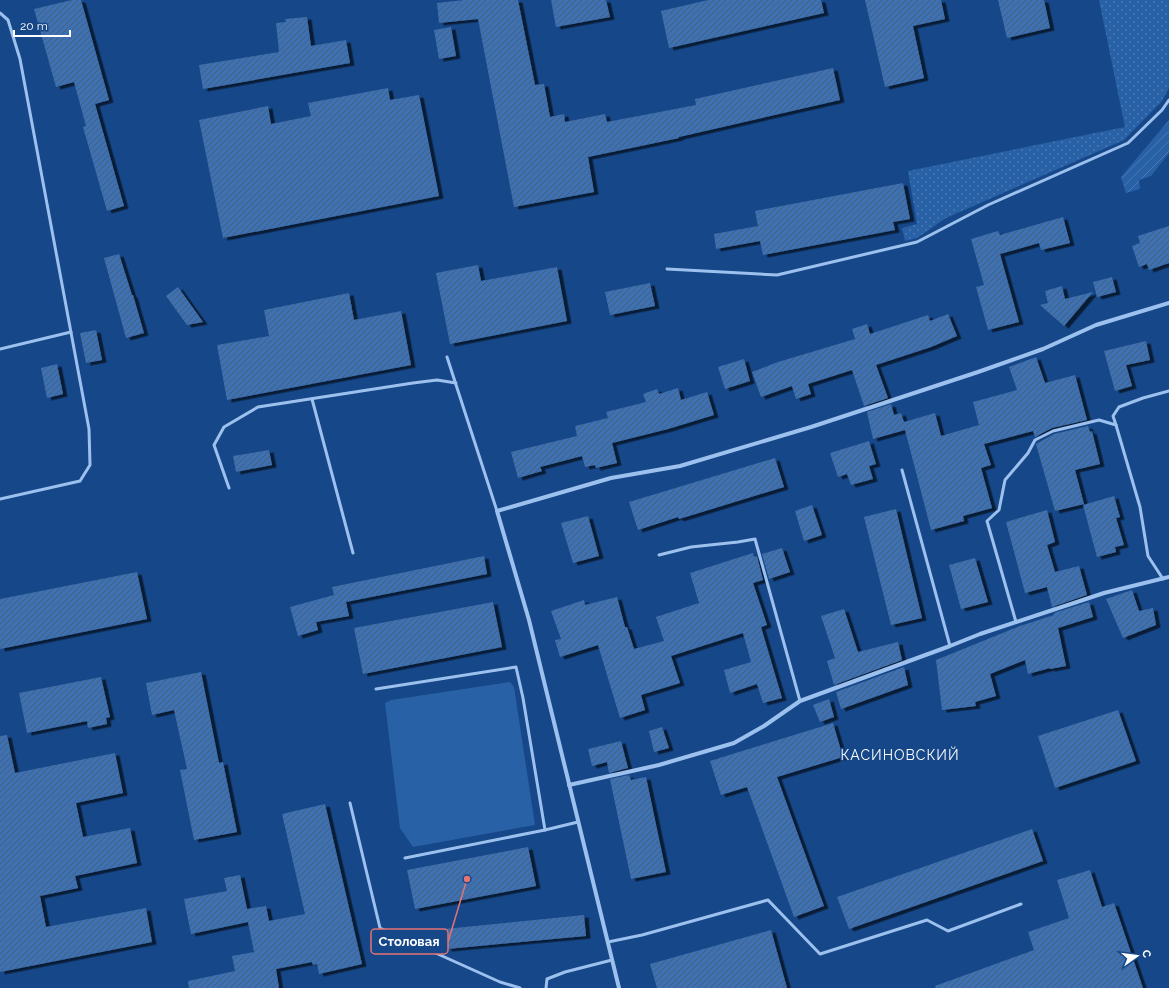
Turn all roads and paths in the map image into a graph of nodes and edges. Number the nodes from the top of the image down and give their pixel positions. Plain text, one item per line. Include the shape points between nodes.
1 (0, 13) edge
2 (1169, 100) edge
3 (667, 269) dead end
4 (1169, 304) edge
5 (71, 332) junction
6 (0, 350) edge
7 (447, 357) dead end
8 (456, 383) junction
9 (1169, 391) edge
10 (312, 399) junction
11 (1116, 425) junction
12 (902, 470) dead end
13 (229, 488) dead end
14 (0, 499) edge
15 (497, 511) junction
16 (353, 553) dead end
17 (659, 555) dead end
18 (1169, 577) edge
19 (1163, 579) junction
20 (1016, 622) junction
21 (950, 646) junction
22 (376, 689) dead end
23 (800, 701) junction
24 (569, 785) junction
25 (350, 803) dead end
26 (578, 822) junction
27 (545, 830) junction
28 (405, 858) dead end
29 (1021, 904) dead end
30 (608, 942) junction
31 (612, 960) junction
32 (520, 988) edge
33 (546, 988) edge
34 (618, 988) edge

1 - 5 lane via 8,20 20,59
2 - 3 lane via 1128,143 988,205 917,242 777,275
4 - 15 street via 1096,325 1043,349 811,427 680,466 611,478
5 - 6 lane
5 - 14 lane via 89,429 90,465 80,481
7 - 8 lane
8 - 10 lane via 437,380
8 - 15 lane
9 - 11 lane via 1119,407 1113,416
10 - 13 lane via 258,407 224,427 214,445
10 - 16 lane
11 - 19 lane via 1140,507 1148,556
11 - 20 lane via 1099,420 1053,431 1035,440 1028,453 1004,480 1000,510 987,522
12 - 21 lane
15 - 24 street via 529,620
17 - 23 lane via 691,547 755,539
18 - 19 street
19 - 20 street via 1104,593
20 - 21 street
21 - 23 street
22 - 27 lane via 516,667
23 - 24 street via 734,743 659,765
24 - 26 street
25 - 32 lane via 380,928 500,982
26 - 27 lane
26 - 30 street
27 - 28 lane
29 - 30 lane via 948,931 928,920 820,954 768,900
30 - 31 street
31 - 33 lane via 547,979
31 - 34 street

